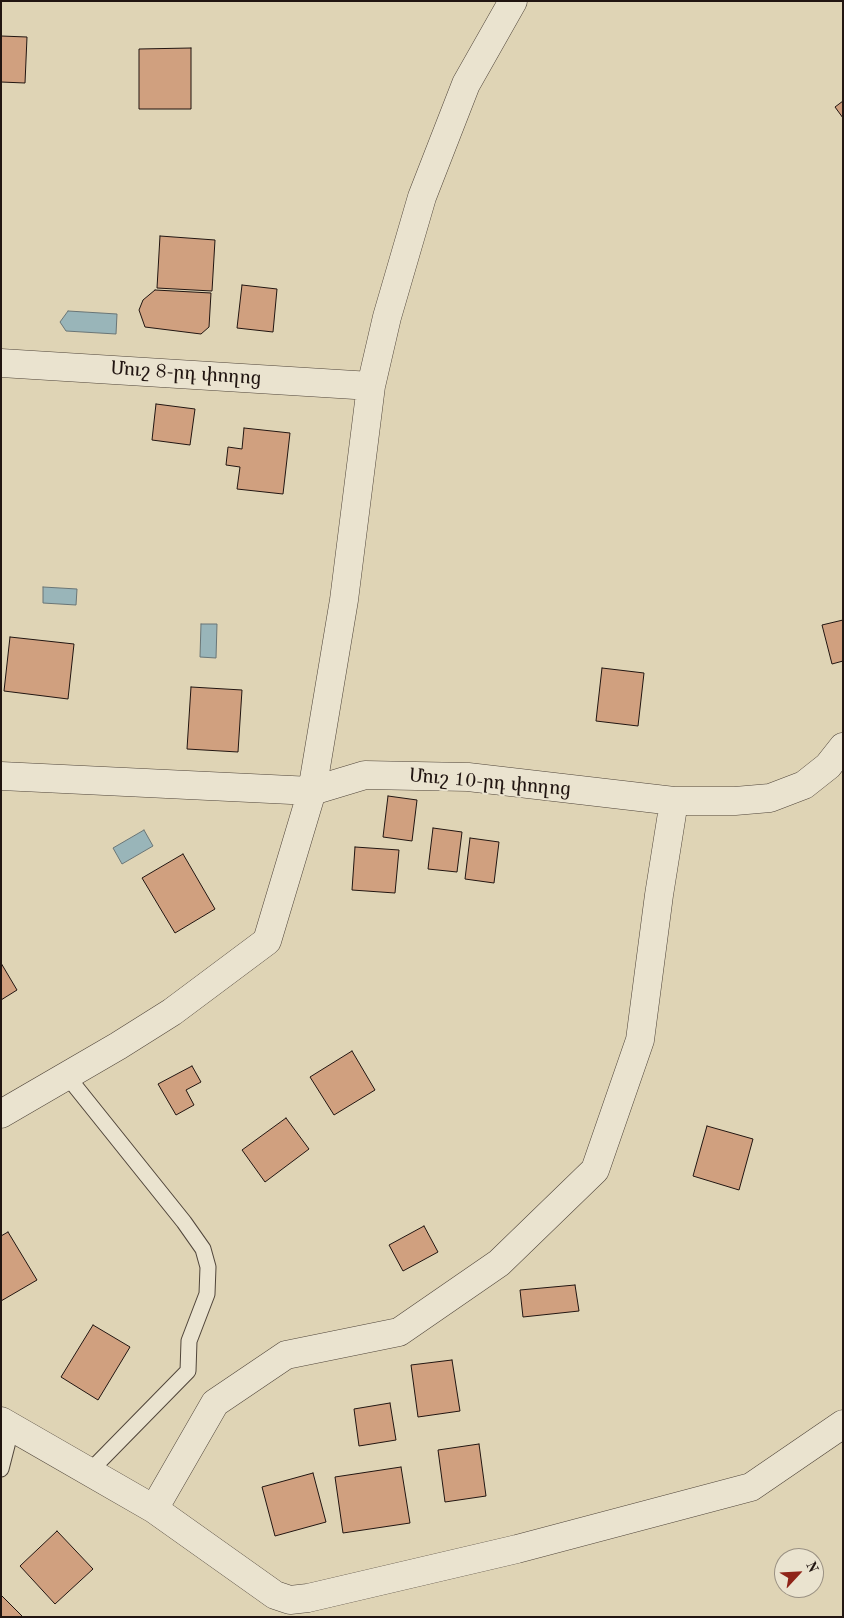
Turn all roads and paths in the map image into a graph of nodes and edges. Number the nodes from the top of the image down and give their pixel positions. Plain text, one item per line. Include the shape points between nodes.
1 (513, 1) edge
2 (1, 362) edge
3 (370, 386) junction
4 (843, 747) edge
5 (1, 776) edge
6 (312, 791) junction
7 (674, 801) junction
8 (67, 1076) junction
9 (1, 1114) edge
10 (7, 1423) edge
11 (843, 1424) edge
12 (1, 1469) edge
13 (90, 1471) junction
14 (154, 1510) junction

1 - 3 street via 466,84 422,197
2 - 3 street, Մուշ 8-րդ փողոց
3 - 6 street via 344,600
4 - 7 street, Մուշ 10-րդ փողոց via 828,766 804,785 770,798
5 - 6 street, Մուշ 10-րդ փողոց
6 - 7 street, Մուշ 10-րդ փողոց via 365,775 468,778
6 - 8 street via 267,941 172,1012
7 - 14 street via 640,1040 595,1170 499,1263 399,1332 286,1355 215,1403
8 - 9 street
8 - 13 lane via 184,1222 203,1249 208,1267 207,1294 189,1341 188,1371
10 - 12 lane
10 - 13 street
11 - 14 street via 751,1487 517,1549 308,1598 290,1600 275,1595
13 - 14 street

